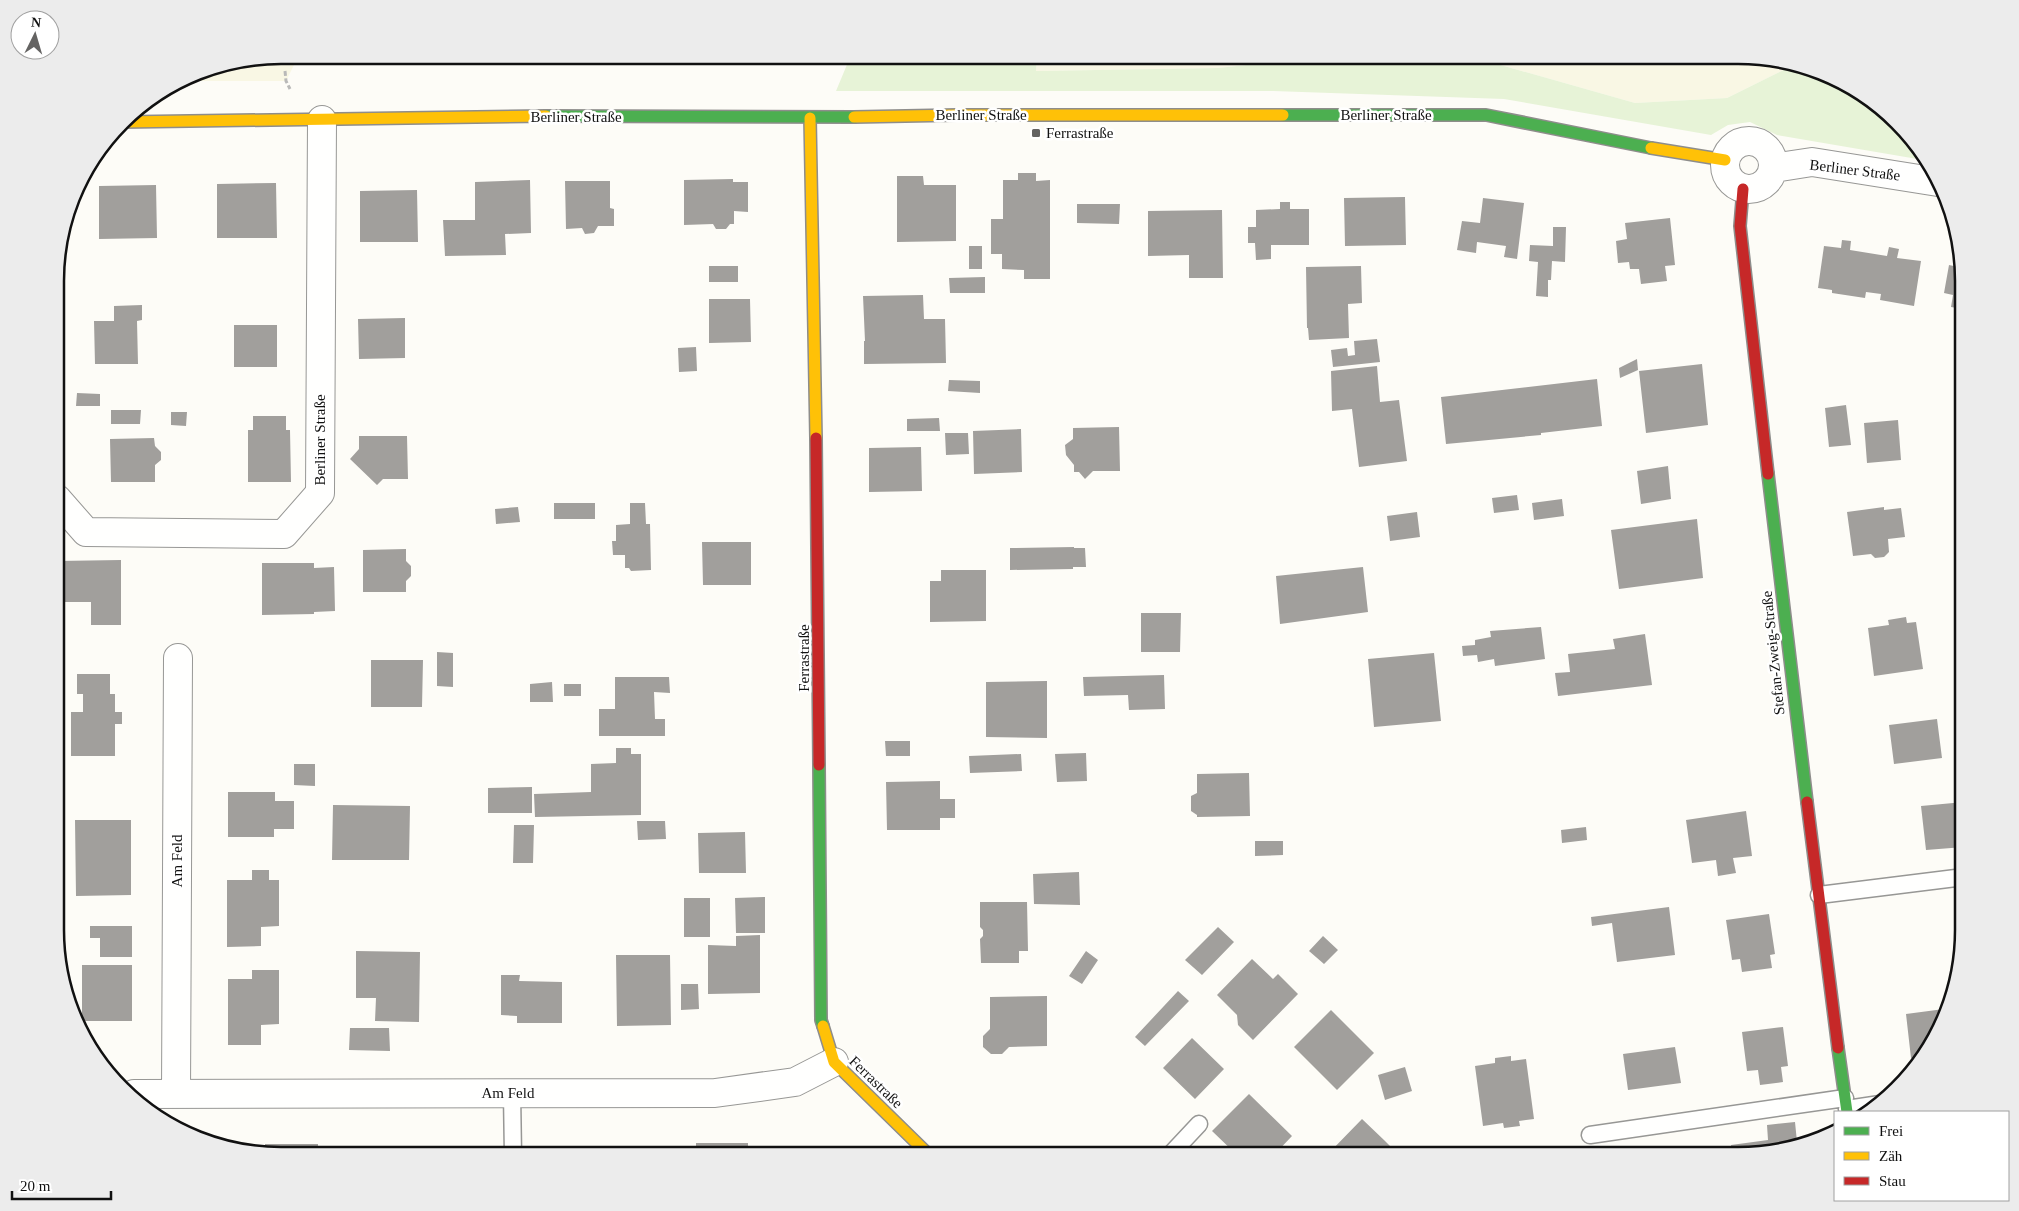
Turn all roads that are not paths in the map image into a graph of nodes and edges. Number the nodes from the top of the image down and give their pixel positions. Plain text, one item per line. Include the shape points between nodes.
1 (810, 118) junction
2 (322, 120) junction
3 (133, 122) edge
4 (1725, 160) junction
5 (1773, 168) junction
6 (1931, 181) edge
7 (1743, 189) junction
8 (64, 507) edge
9 (178, 658) dead end
10 (1955, 878) edge
11 (1819, 895) junction
12 (834, 1062) junction
13 (512, 1093) junction
14 (139, 1094) edge
15 (176, 1094) junction
16 (1867, 1105) edge
17 (1847, 1106) edge
18 (1198, 1124) dead end
19 (1590, 1135) dead end
20 (513, 1147) edge
21 (921, 1147) edge
22 (1177, 1147) edge

1 - 2 street, Berliner Straße via 479,116
1 - 4 street, Berliner Straße via 1486,115
1 - 12 street, Ferrastraße via 821,1020
2 - 3 street, Berliner Straße
2 - 8 street, Berliner Straße via 320,493 284,534 86,532
4 - 5 street via 1731,148 1749,140 1767,149
4 - 7 street via 1727,177
5 - 6 street, Berliner Straße via 1812,162
5 - 7 street via 1762,186
7 - 11 street, Stefan-Zweig-Straße via 1740,226 1794,711
9 - 15 street, Am Feld
10 - 11 lane
11 - 17 street, Stefan-Zweig-Straße
12 - 13 street, Am Feld via 795,1082 716,1093
12 - 21 street, Ferrastraße
13 - 15 street, Am Feld
13 - 20 lane
14 - 15 street, Am Feld
16 - 17 lane
17 - 19 lane
18 - 22 lane

